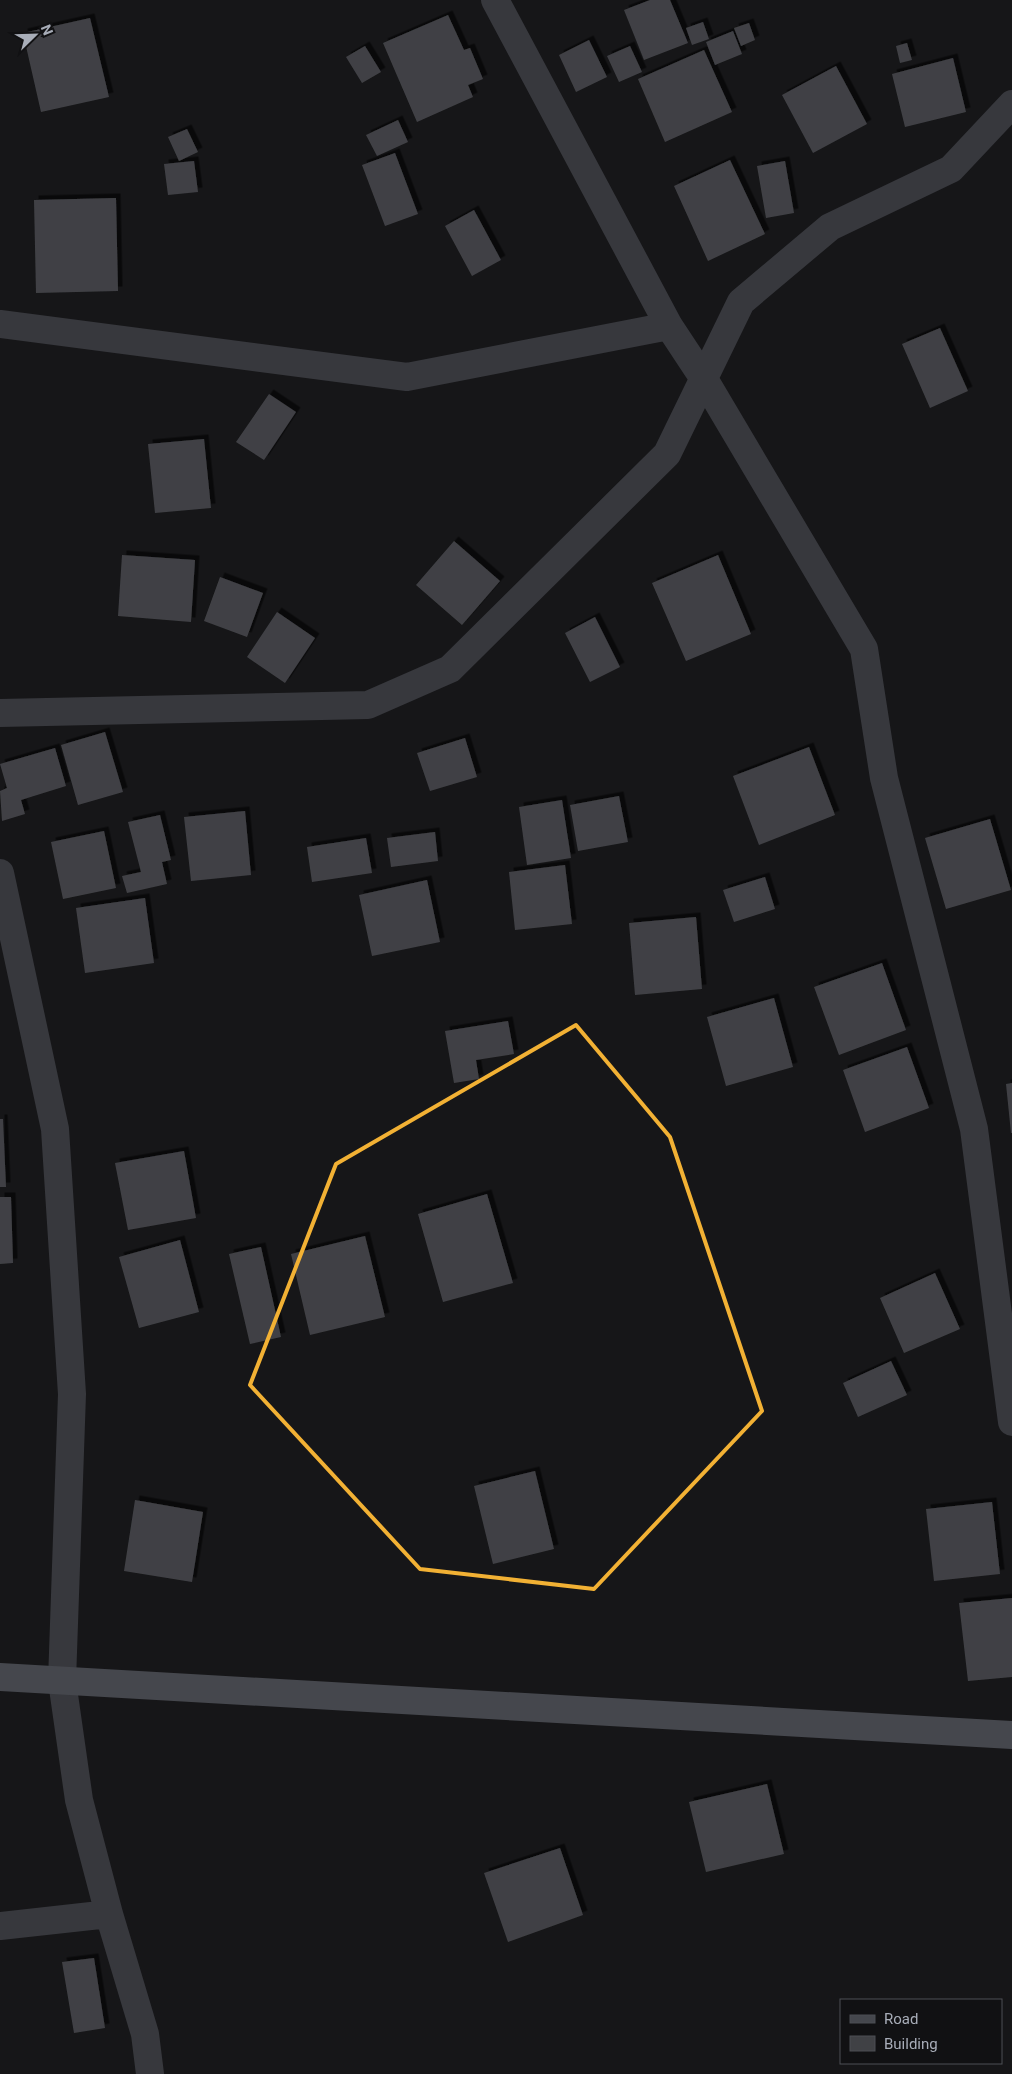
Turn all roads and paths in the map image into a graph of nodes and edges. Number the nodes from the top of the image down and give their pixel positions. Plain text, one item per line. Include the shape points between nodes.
1 (495, 0) edge
2 (1012, 104) edge
3 (0, 324) edge
4 (668, 326) junction
5 (704, 379) junction
6 (0, 713) edge
7 (0, 873) edge
8 (1012, 1422) edge
9 (0, 1677) edge
10 (62, 1681) junction
11 (1012, 1735) edge
12 (109, 1914) junction
13 (0, 1926) edge
14 (150, 2074) edge

1 - 4 street
2 - 5 street via 951,169 830,227 741,302
3 - 4 street via 407,377
4 - 5 street
5 - 6 street via 667,454 450,669 368,705
5 - 8 street via 864,649 884,778 974,1129
7 - 10 street via 55,1129 72,1394
9 - 10 street
10 - 11 street
10 - 12 street via 79,1800
12 - 13 street
12 - 14 street via 145,2034

